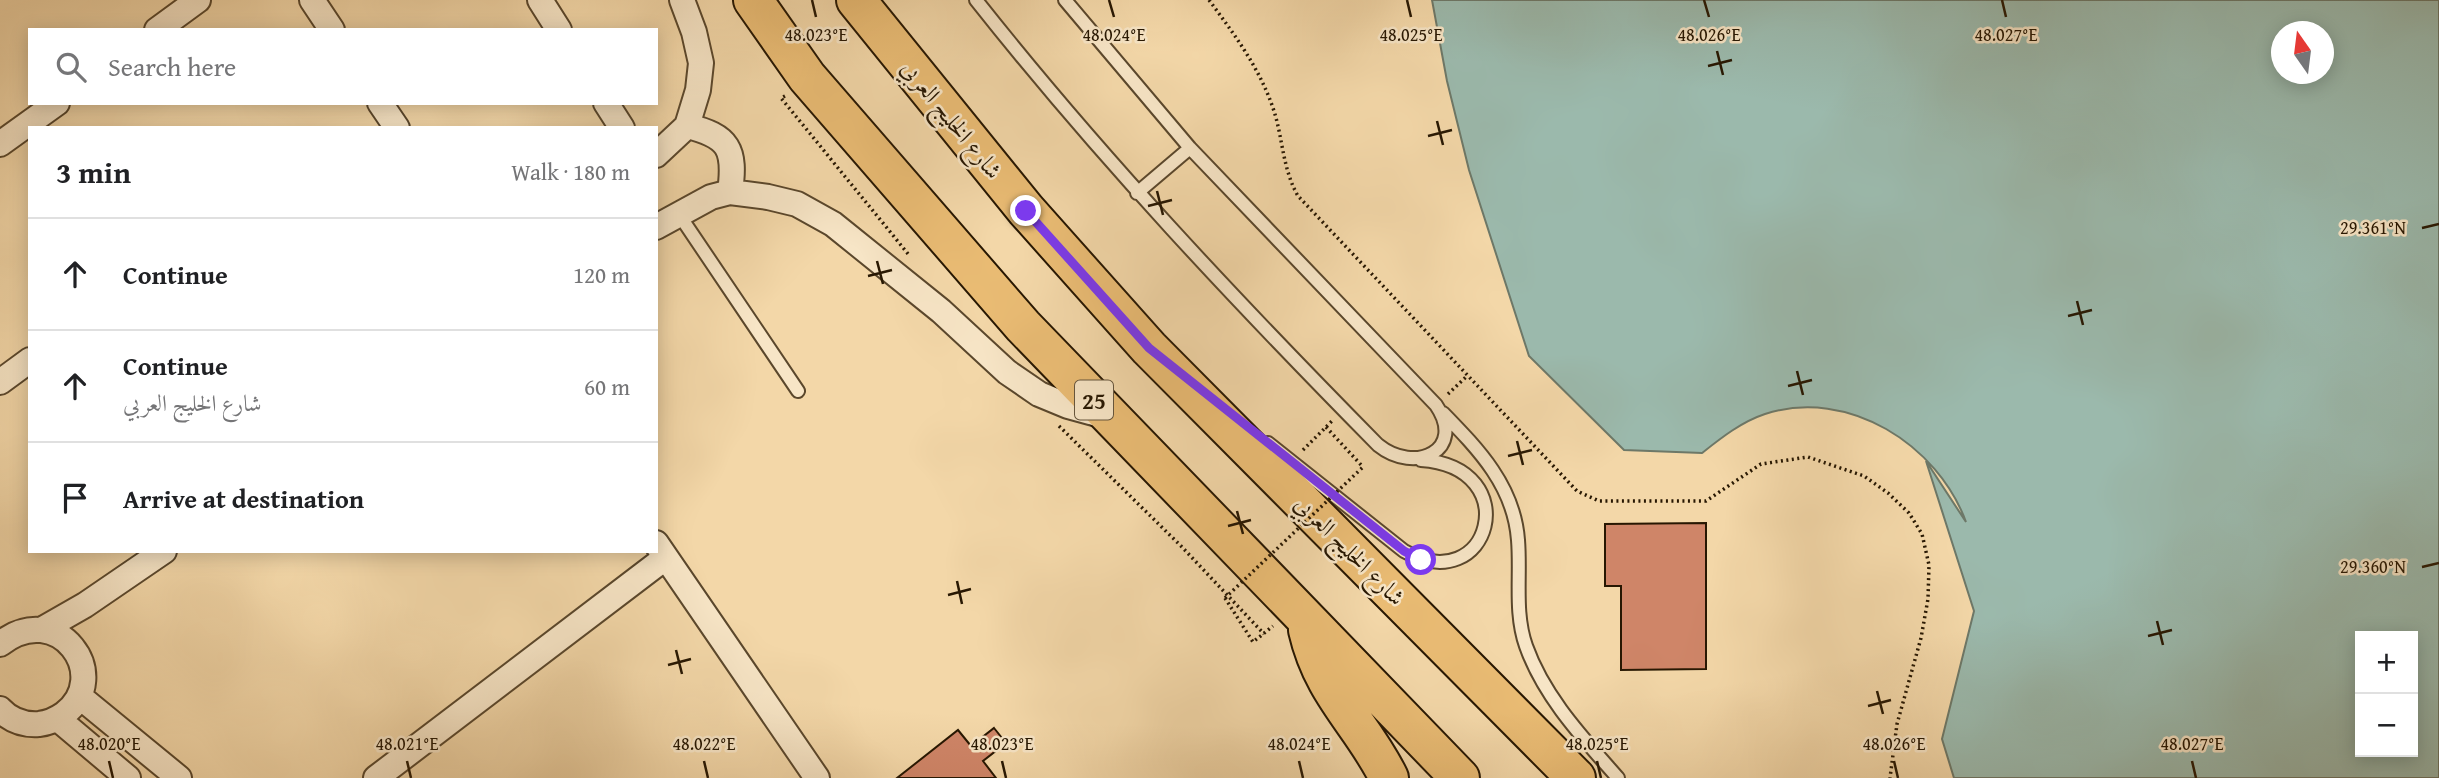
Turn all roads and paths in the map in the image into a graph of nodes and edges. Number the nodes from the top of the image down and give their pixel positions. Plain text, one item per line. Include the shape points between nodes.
1 (198, 0) edge
2 (312, 0) edge
3 (540, 0) edge
4 (682, 0) edge
5 (753, 0) edge
6 (856, 0) edge
7 (976, 0) edge
8 (1065, 0) edge
9 (1209, 0) edge
10 (161, 28) edge
11 (331, 28) edge
12 (558, 28) edge
13 (54, 105) edge
14 (381, 105) edge
15 (607, 105) edge
16 (687, 125) junction
17 (396, 126) edge
18 (621, 126) edge
19 (0, 144) edge
20 (1190, 148) junction
21 (658, 153) edge
22 (730, 192) junction
23 (1137, 193) junction
24 (678, 213) junction
25 (658, 226) edge
26 (1149, 348) junction
27 (28, 361) edge
28 (1467, 376) junction
29 (0, 382) edge
30 (797, 391) dead end
31 (1436, 405) junction
32 (1110, 417) junction
33 (1241, 421) dead end
34 (1261, 437) dead end
35 (1413, 460) junction
36 (1292, 462) junction
37 (661, 550) edge
38 (161, 553) edge
39 (657, 553) edge
40 (109, 589) junction
41 (1307, 621) junction
42 (43, 629) junction
43 (5, 633) edge
44 (1253, 642) dead end
45 (73, 648) junction
46 (79, 696) junction
47 (0, 709) edge
48 (58, 719) junction
49 (27, 724) junction
50 (0, 733) edge
51 (813, 777) edge
52 (128, 778) edge
53 (179, 778) edge
54 (376, 778) edge
55 (1389, 778) edge
56 (1460, 778) edge
57 (1576, 778) edge
58 (1618, 778) edge
59 (1890, 778) edge

1 - 10 street
2 - 11 street
3 - 12 street
4 - 16 street via 701,63
5 - 32 main road, 25 via 807,78 1023,326
6 - 26 main road, شارع الخليج العربي via 1026,211
7 - 23 lane
8 - 20 lane
9 - 28 path via 1255,65 1273,109 1297,196
13 - 19 street
14 - 17 street
15 - 18 street
16 - 21 street
16 - 22 street via 725,141 732,155
20 - 23 lane
20 - 31 lane
22 - 24 street
22 - 32 street via 797,204 833,224 941,311 1007,372 1039,394
23 - 35 lane via 1378,445
24 - 25 street
24 - 30 lane
26 - 33 lane
26 - 57 main road, شارع الخليج العربي
27 - 29 street
28 - 31 path
28 - 59 path via 1577,491 1599,501 1706,501 1761,464 1808,457 1864,476 1888,493 1922,534 1929,565 1921,638 1897,724
31 - 35 lane via 1445,425 1443,443 1433,453
31 - 58 lane via 1490,464 1508,500 1518,540 1520,621 1543,683
32 - 41 main road, 25
34 - 36 lane
35 - 36 lane via 1451,466 1480,492 1486,528 1474,547 1456,558 1427,562 1404,551
36 - 44 path, bridge via 1325,427 1363,467 1225,598
37 - 51 street
38 - 40 street
39 - 54 street
40 - 42 street
40 - 45 street
41 - 55 main road via 1326,682
41 - 56 main road, 25
42 - 43 street
42 - 45 street
45 - 46 street via 83,668
46 - 48 street
46 - 53 street
47 - 49 street
48 - 49 street
48 - 52 street
49 - 50 street

